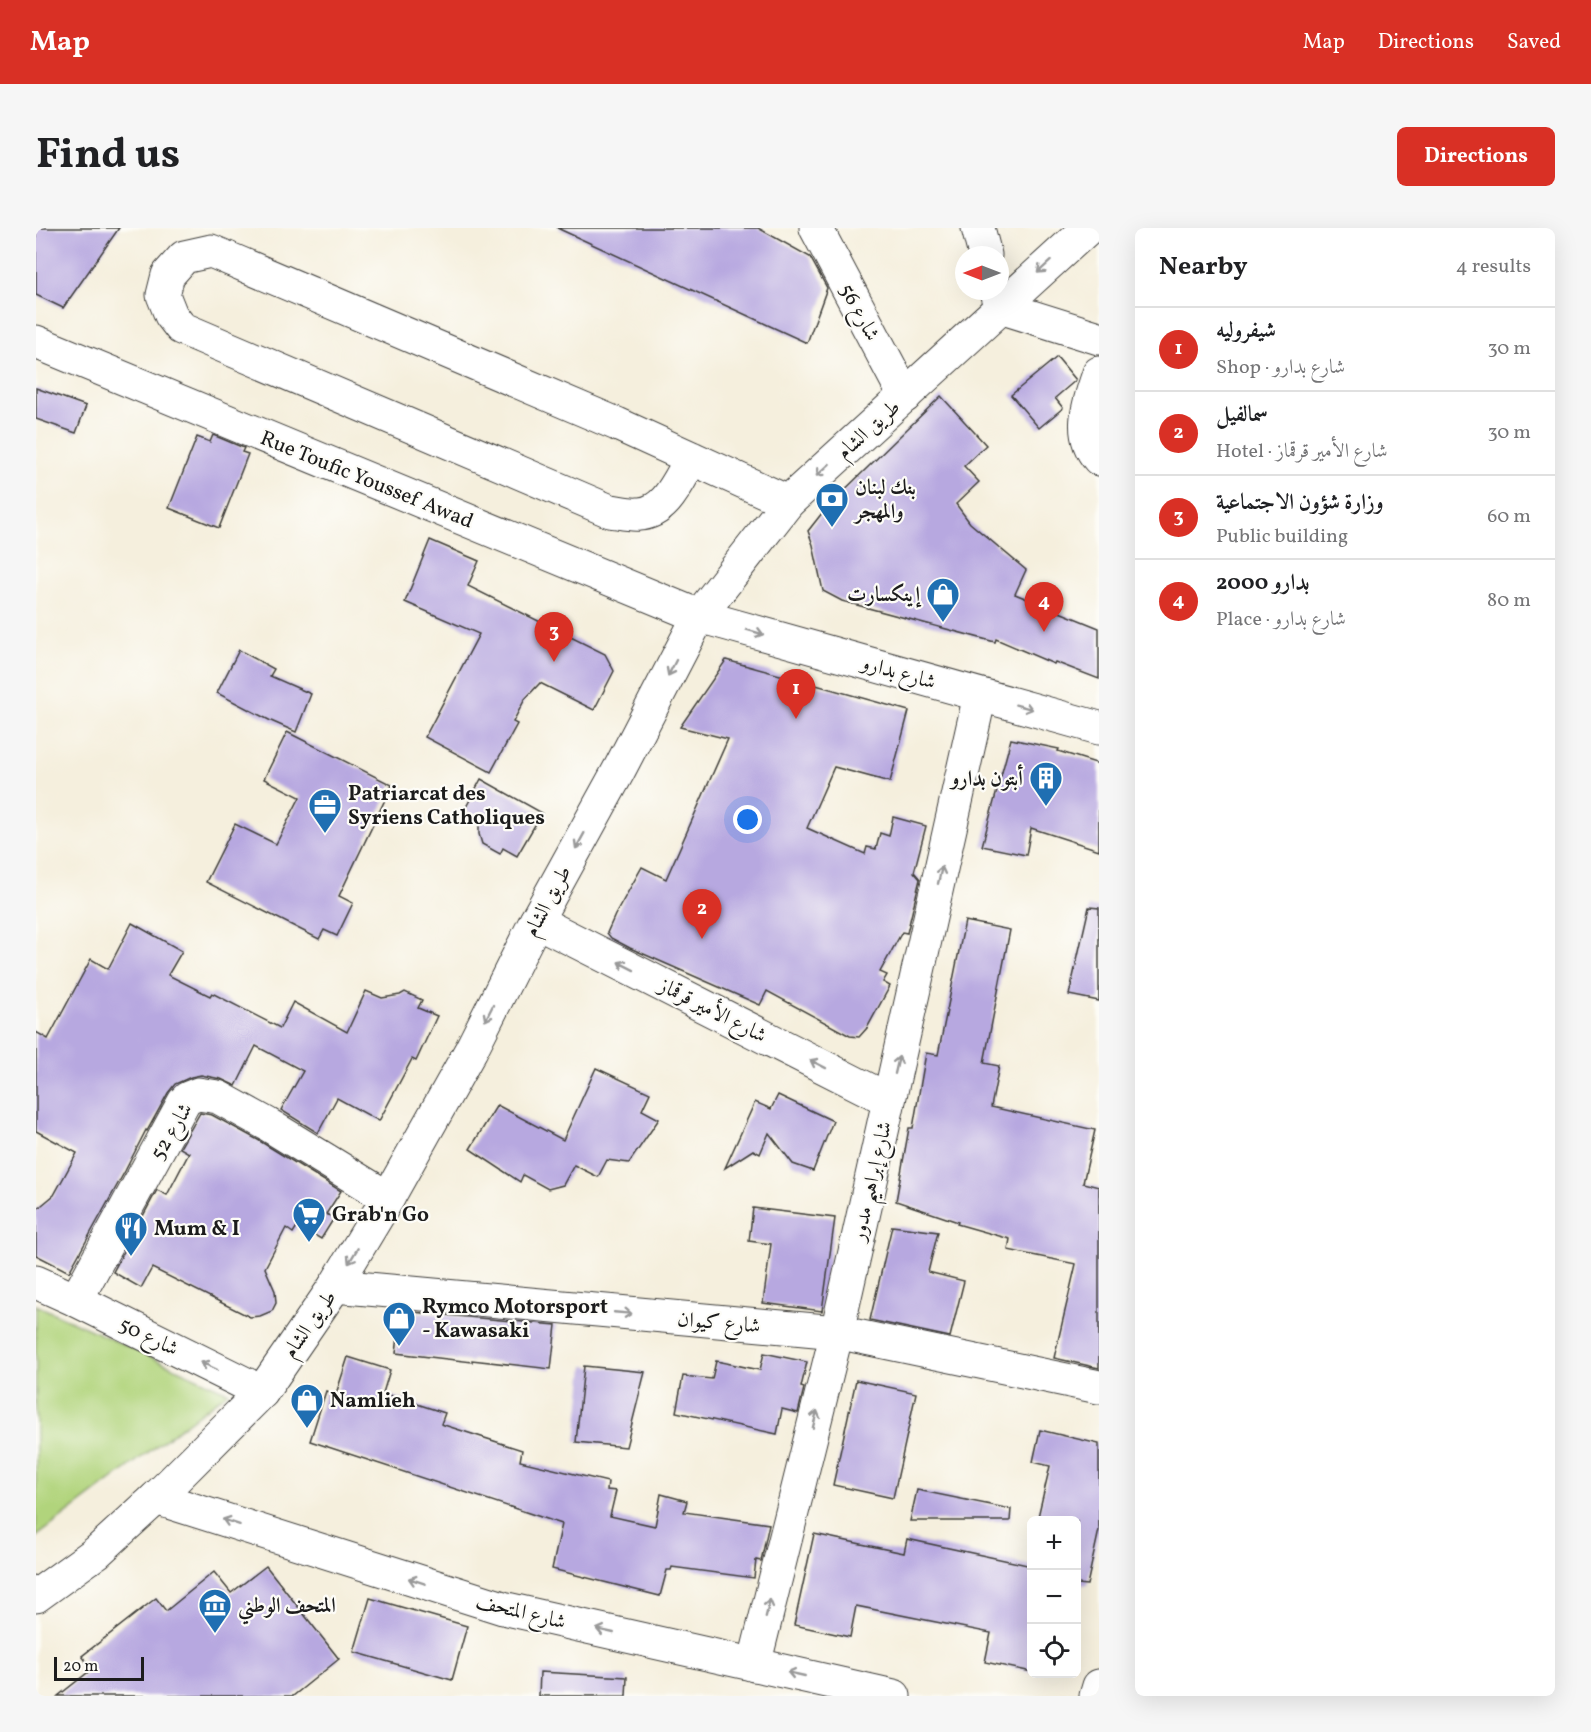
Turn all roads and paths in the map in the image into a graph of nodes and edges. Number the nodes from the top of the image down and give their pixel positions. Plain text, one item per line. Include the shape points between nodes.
1 (816, 228) edge
2 (978, 228) edge
3 (1088, 228) edge
4 (983, 246) edge
5 (1009, 290) edge
6 (997, 300) edge
7 (1001, 300) edge
8 (1099, 338) edge
9 (36, 342) edge
10 (1099, 373) edge
11 (905, 396) junction
12 (692, 458) junction
13 (1099, 459) edge
14 (788, 502) junction
15 (699, 616) junction
16 (980, 695) junction
17 (1099, 728) edge
18 (536, 921) junction
19 (889, 1100) junction
20 (388, 1198) junction
21 (36, 1282) edge
22 (334, 1286) junction
23 (76, 1300) junction
24 (837, 1332) junction
25 (1099, 1387) edge
26 (261, 1392) junction
27 (156, 1498) junction
28 (97, 1551) junction
29 (36, 1574) edge
30 (36, 1596) edge
31 (754, 1665) junction
32 (1099, 1686) edge
33 (894, 1696) edge
34 (1096, 1696) edge

1 - 11 street, شارع 56
2 - 4 street
3 -> 5 street, طريق الشام
6 - 11 street, طريق الشام
7 - 8 street
9 - 15 street, Rue Toufic Youssef Awad
10 - 13 street via 1087,412 1087,435
11 -> 14 street, طريق الشام
12 - 12 street via 211,251 184,257 168,275 163,295 181,328 610,511 640,514 658,508
12 - 14 street
14 - 15 street, طريق الشام
15 -> 16 street, شارع بدارو
15 -> 18 street, طريق الشام
16 -> 17 street, شارع بدارو
19 -> 16 street, شارع إبراهيم مدور
19 -> 18 street, شارع الأمير قرقماز
18 -> 20 street, طريق الشام via 471,1050
19 - 24 street, شارع إبراهيم مدور
20 -> 22 street, طريق الشام
20 - 23 street, شارع 52 via 218,1097 198,1094 184,1102
21 - 23 street, شارع 50
22 -> 24 street, شارع كيوان
22 - 26 street, طريق الشام
26 -> 23 street, شارع 50
24 - 25 street, شارع كيوان
31 -> 24 street, شارع إبراهيم مدور
26 - 27 street, طريق الشام
27 - 28 street, طريق الشام
31 -> 27 street, شارع المتحف via 503,1608
28 - 29 street
28 - 30 street, طريق الشام
33 -> 31 street, شارع المتحف
32 - 34 street

